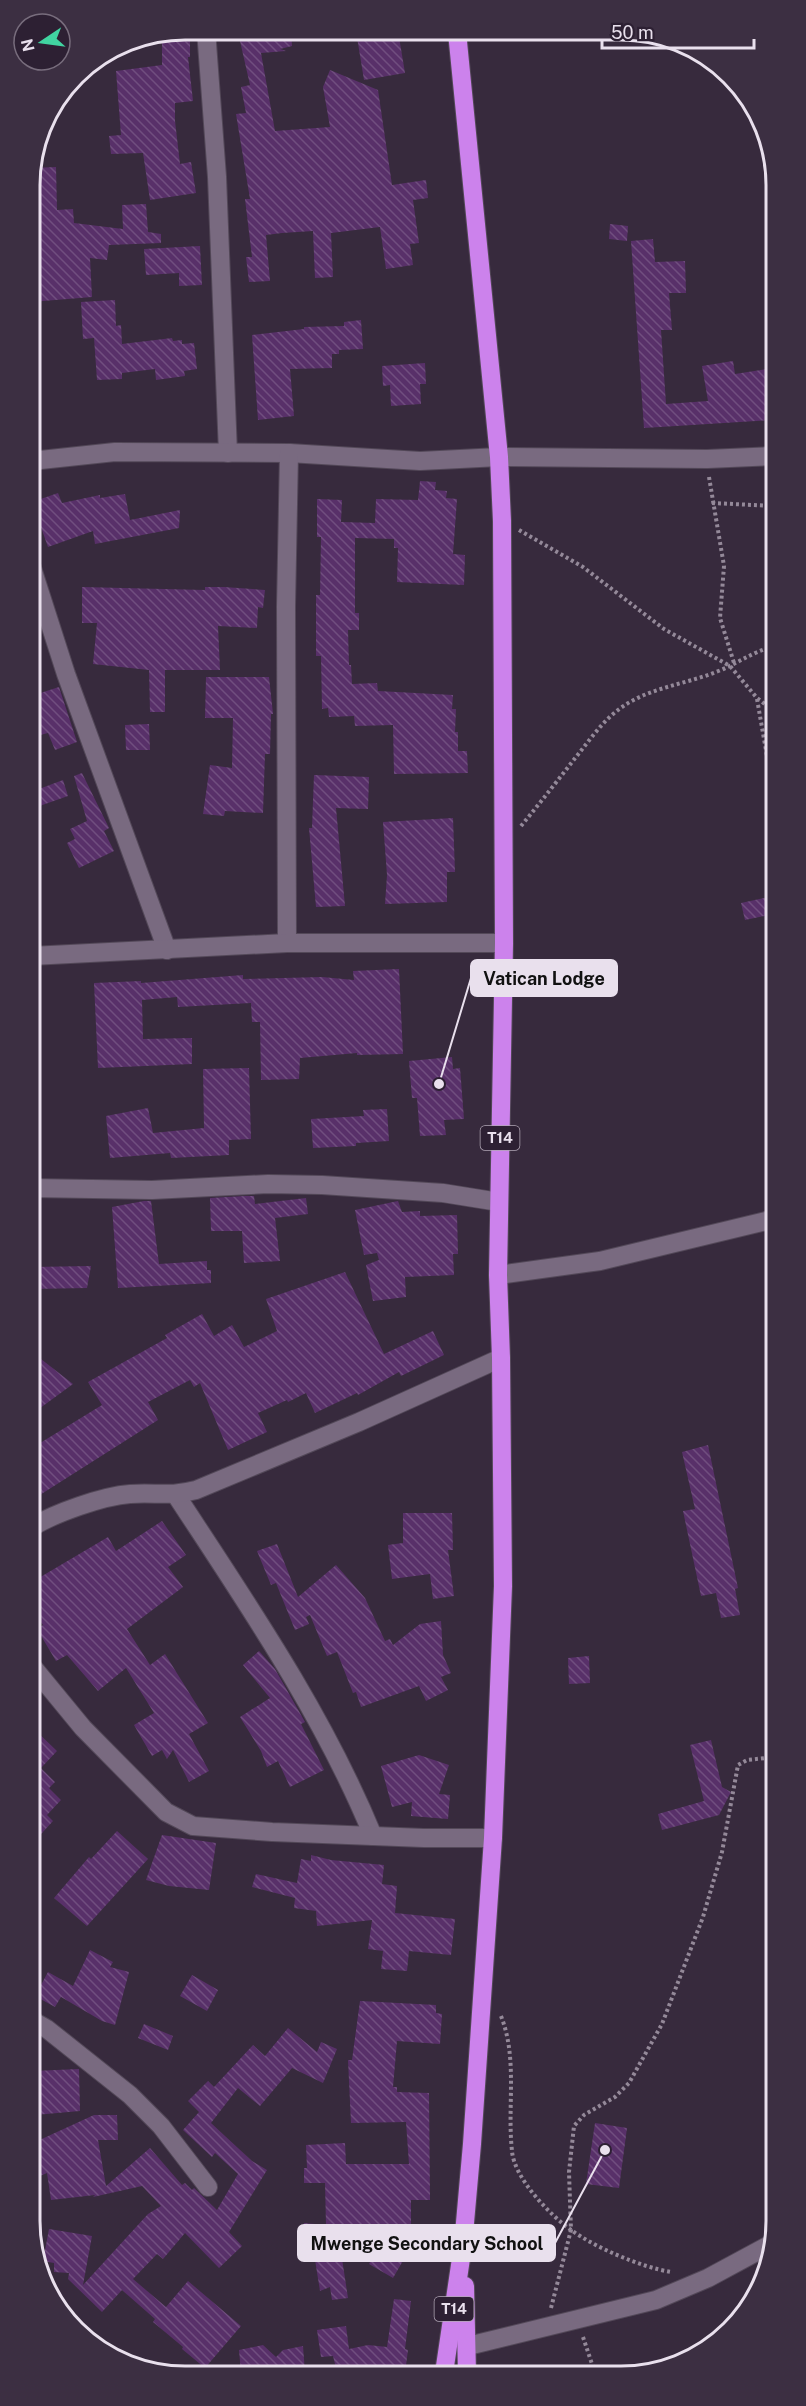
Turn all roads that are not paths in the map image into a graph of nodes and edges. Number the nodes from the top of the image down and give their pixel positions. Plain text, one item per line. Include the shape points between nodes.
1 (457, 40) edge
2 (207, 41) edge
3 (228, 453) junction
4 (289, 453) junction
5 (766, 456) edge
6 (499, 457) junction
7 (41, 460) edge
8 (41, 595) edge
9 (287, 943) junction
10 (504, 943) junction
11 (167, 950) junction
12 (41, 956) edge
13 (41, 1188) edge
14 (499, 1202) junction
15 (765, 1221) edge
16 (498, 1275) junction
17 (501, 1358) junction
18 (176, 1495) junction
19 (40, 1522) edge
20 (40, 1676) edge
21 (374, 1836) junction
22 (493, 1838) junction
23 (40, 2025) edge
24 (208, 2187) dead end
25 (463, 2245) junction
26 (763, 2248) edge
27 (468, 2346) junction
28 (445, 2366) edge
29 (467, 2366) edge

1 - 6 highway, T14
2 - 3 street
3 - 4 street
3 - 7 street via 116,452
4 - 6 street via 420,461
4 - 9 street
5 - 6 street
6 - 10 highway, T14
8 - 11 street
9 - 10 street
9 - 11 street
10 - 14 highway, T14
11 - 12 street
13 - 14 street via 152,1190 322,1185 443,1193
14 - 16 highway, T14
15 - 16 street via 600,1261
16 - 17 highway, T14
17 - 18 street via 359,1422
17 - 22 highway, T14 via 503,1586
18 - 19 street via 130,1494
18 - 21 street via 332,1744
20 - 21 street via 83,1728 166,1812 178,1819 193,1826 225,1829
21 - 22 street
22 - 25 highway, T14
23 - 24 street via 130,2095 161,2126
25 - 27 highway, T14
25 - 28 highway, T14
26 - 27 street via 678,2292 630,2308
27 - 29 highway, T14

